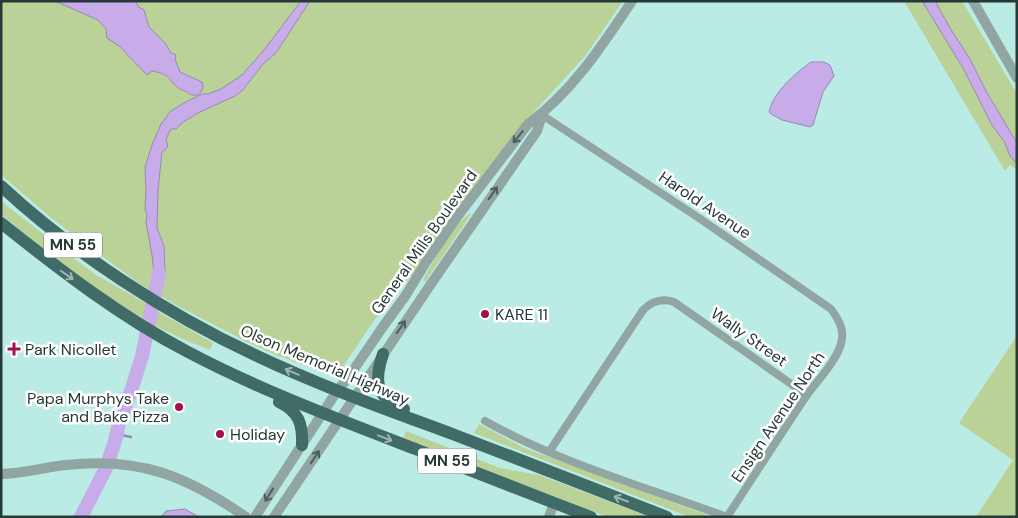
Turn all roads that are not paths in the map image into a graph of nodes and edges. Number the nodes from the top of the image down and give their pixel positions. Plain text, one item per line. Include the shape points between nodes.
1 (632, 1) edge
2 (972, 1) edge
3 (1017, 78) edge
4 (542, 114) junction
5 (1, 186) edge
6 (1, 195) edge
7 (1, 223) edge
8 (122, 280) junction
9 (842, 329) joint
10 (383, 354) junction
11 (201, 359) junction
12 (337, 391) junction
13 (807, 395) junction
14 (355, 397) junction
15 (322, 414) junction
16 (340, 420) junction
17 (484, 421) dead end
18 (302, 445) junction
19 (485, 447) junction
20 (549, 452) junction
21 (1, 474) edge
22 (554, 503) junction
23 (246, 517) edge
24 (255, 517) edge
25 (274, 517) edge
26 (549, 517) edge
27 (591, 517) edge
28 (667, 517) edge
29 (727, 517) edge

1 - 4 street, General Mills Boulevard via 591,61
2 - 3 street
4 - 9 street, Harold Avenue via 831,309
10 -> 4 street, General Mills Boulevard via 537,131
4 -> 12 street, General Mills Boulevard via 528,124 458,217
5 - 8 highway, Olson Memorial Highway / MN 55 via 71,244
6 - 8 highway via 95,269
7 -> 11 highway, MN 55 via 62,271 148,329
12 -> 8 highway, Olson Memorial Highway / MN 55 via 254,355
9 - 13 street, Ensign Avenue North via 838,352
10 - 14 street, General Mills Boulevard
10 - 19 highway via 377,378 387,399 398,407 454,428
11 - 15 highway, MN 55
11 - 18 highway via 220,376 290,408 300,422
12 - 14 highway, Olson Memorial Highway / MN 55
12 - 15 street, General Mills Boulevard
13 - 20 street, Wally Street via 674,302 659,300 644,310
13 - 29 street, Ensign Avenue North
14 - 16 street, General Mills Boulevard
14 - 19 highway, Olson Memorial Highway / MN 55
15 - 16 highway, MN 55
15 - 18 street, General Mills Boulevard
16 -> 22 highway, MN 55
25 -> 16 street, General Mills Boulevard
17 - 20 street
18 -> 24 street, General Mills Boulevard
28 -> 19 highway, Olson Memorial Highway / MN 55
20 - 29 street
21 - 23 street via 92,462 145,467 195,485
22 - 26 street
22 - 27 highway, MN 55

